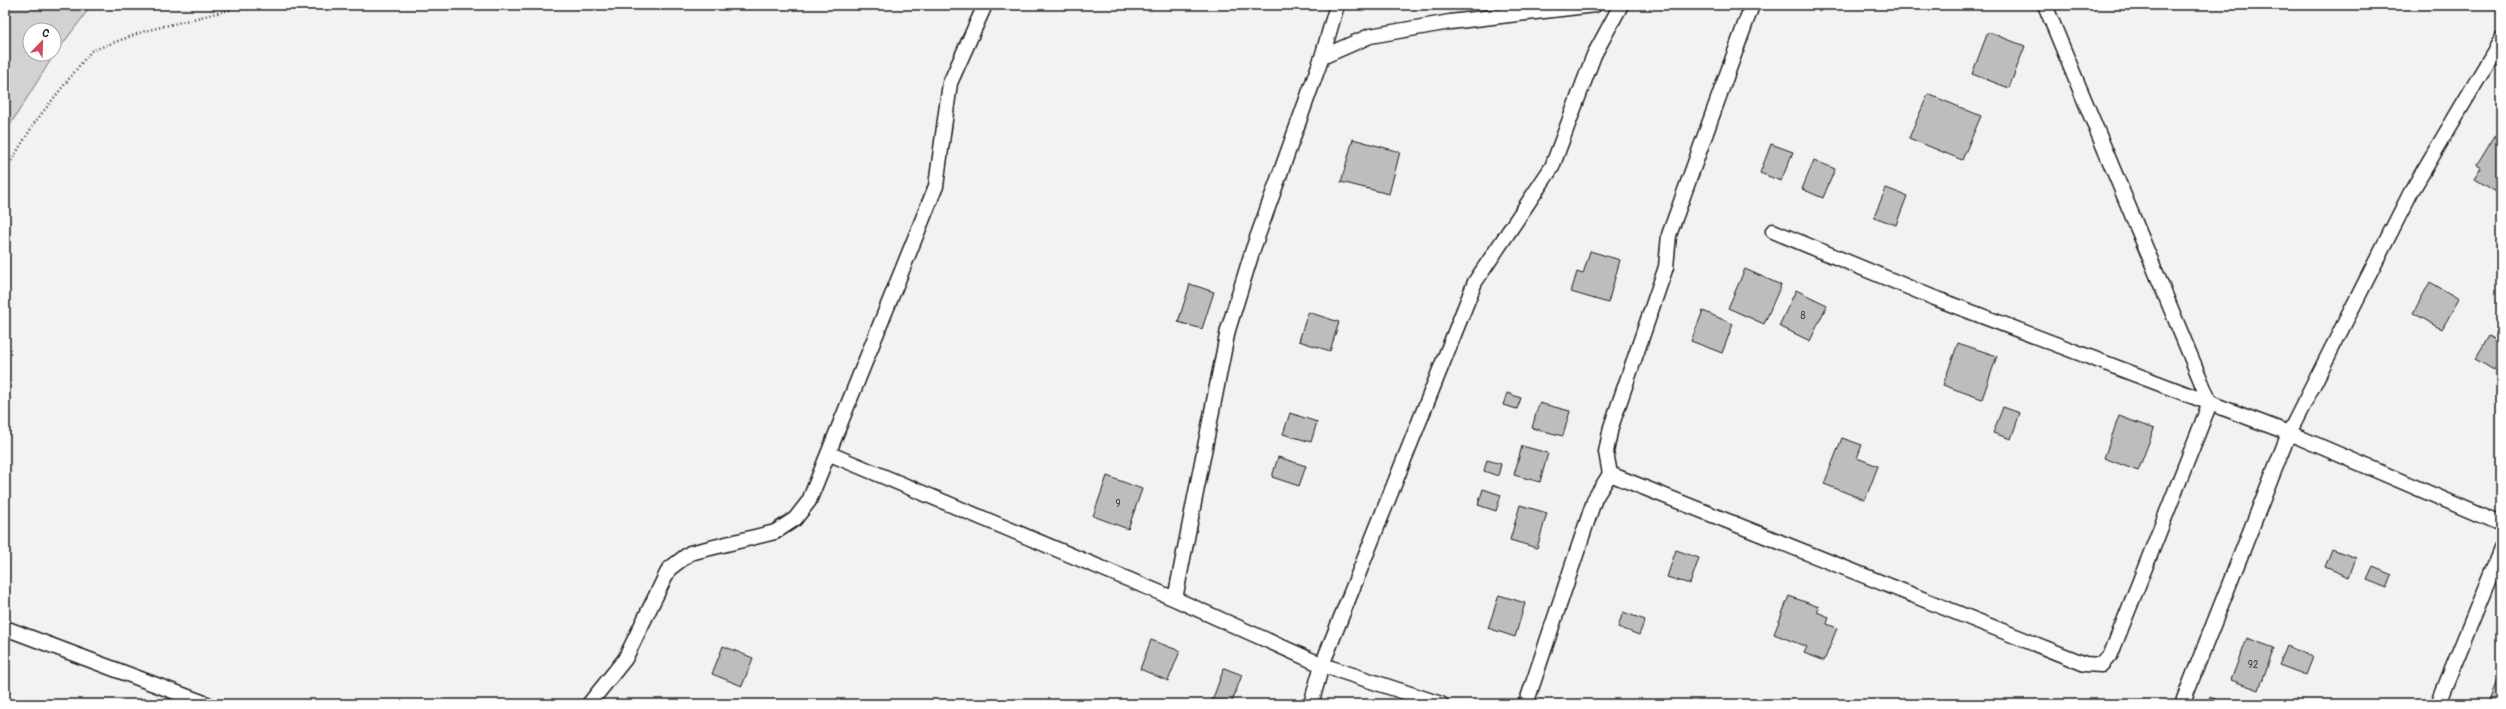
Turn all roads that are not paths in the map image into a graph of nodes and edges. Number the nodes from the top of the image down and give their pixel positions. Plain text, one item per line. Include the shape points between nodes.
1 (984, 5) edge
2 (1337, 5) edge
3 (1595, 5) edge
4 (1621, 5) edge
5 (1752, 5) edge
6 (2045, 5) edge
7 (2501, 40) edge
8 (1322, 57) junction
9 (1773, 231) dead end
10 (2210, 403) junction
11 (2289, 433) junction
12 (830, 454) junction
13 (1610, 474) junction
14 (2501, 524) edge
15 (2501, 549) edge
16 (1174, 598) junction
17 (5, 628) edge
18 (1322, 665) junction
19 (207, 704) edge
20 (589, 704) edge
21 (1311, 704) edge
22 (1441, 704) edge
23 (1526, 704) edge
24 (2182, 704) edge
25 (2438, 704) edge

1 - 12 street via 950,83 936,186
2 - 8 street
3 - 8 street via 1450,22 1370,36
4 - 18 street via 1594,55 1552,167 1476,282
5 - 13 street via 1669,235 1666,267 1611,427 1606,452
6 - 10 street
7 - 11 street via 2410,192
8 - 16 street via 1253,249 1228,330
9 - 10 street via 1932,297
10 - 11 street
10 - 13 street via 2111,654 2101,665 2085,664
11 - 14 street
11 - 24 street
12 - 16 street
12 - 20 street via 809,501 794,519 775,532 690,553 669,569 625,659
13 - 23 street via 1595,498
15 - 25 street
16 - 18 street
17 - 19 street
18 - 21 street
18 - 22 street

